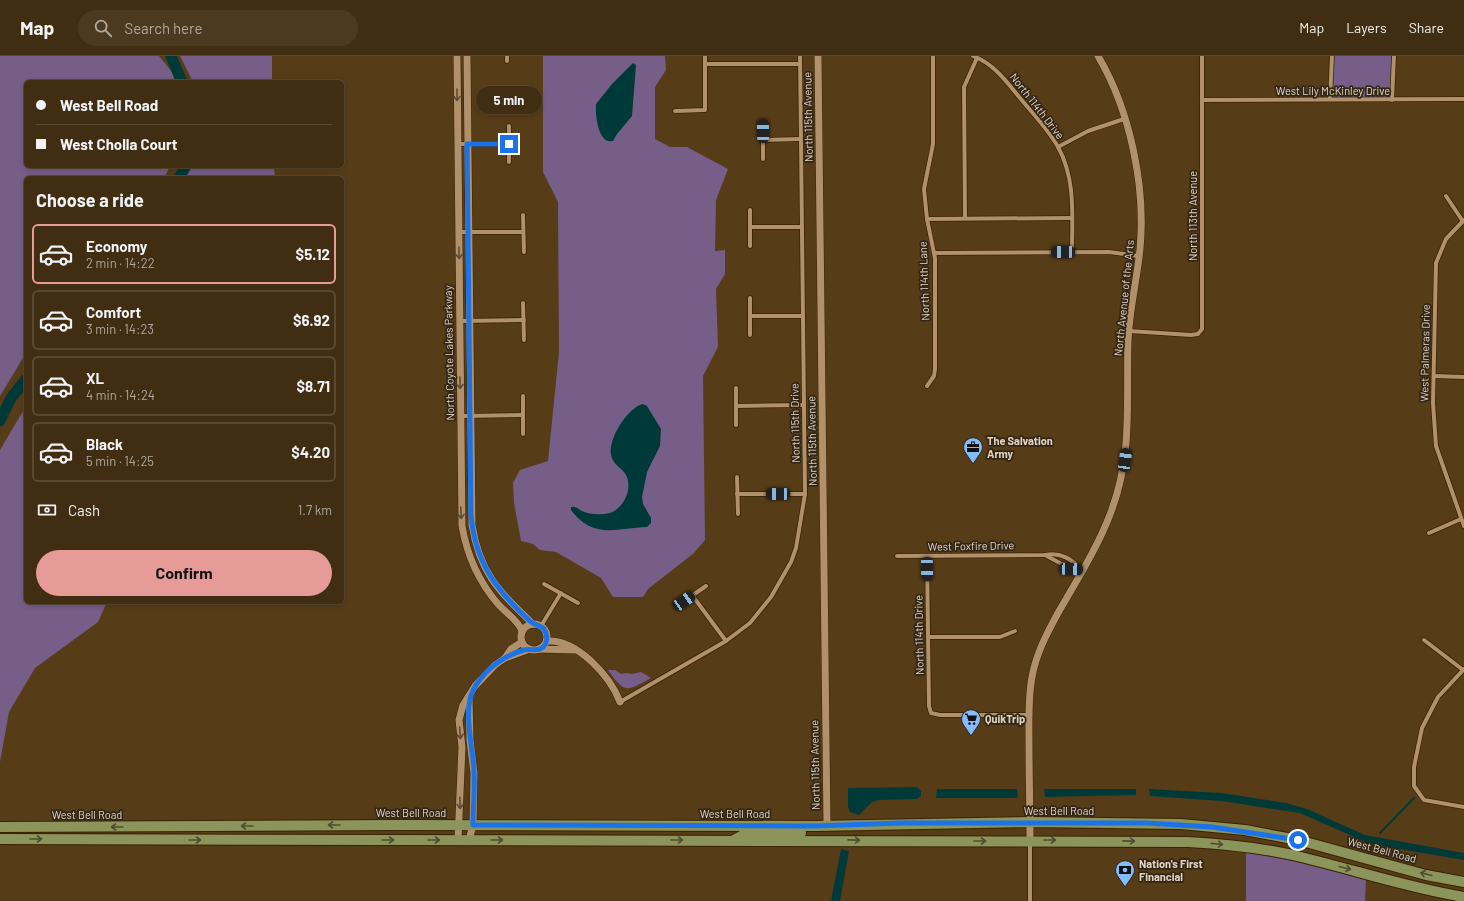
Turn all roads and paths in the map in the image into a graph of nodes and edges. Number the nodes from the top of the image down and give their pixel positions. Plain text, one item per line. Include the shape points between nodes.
1 (457, 56) edge
2 (467, 56) edge
3 (507, 56) edge
4 (705, 56) edge
5 (800, 56) edge
6 (818, 56) edge
7 (933, 56) edge
8 (1098, 56) edge
9 (1202, 56) edge
10 (1332, 56) edge
11 (1394, 56) edge
12 (975, 57) edge
13 (507, 61) dead end
14 (705, 64) junction
15 (800, 64) junction
16 (1330, 99) junction
17 (1464, 99) edge
18 (1202, 100) junction
19 (1392, 100) junction
20 (675, 110) dead end
21 (1124, 119) junction
22 (762, 122) dead end
23 (509, 126) dead end
24 (763, 140) junction
25 (800, 140) junction
26 (458, 144) junction
27 (467, 144) junction
28 (509, 144) junction
29 (1058, 147) junction
30 (763, 159) dead end
31 (509, 162) dead end
32 (1446, 196) dead end
33 (750, 210) dead end
34 (523, 215) dead end
35 (927, 218) junction
36 (965, 218) junction
37 (1072, 218) junction
38 (1463, 220) edge
39 (750, 227) junction
40 (802, 227) junction
41 (459, 232) junction
42 (468, 232) junction
43 (523, 232) junction
44 (750, 246) dead end
45 (524, 252) dead end
46 (1072, 252) junction
47 (934, 253) junction
48 (1139, 256) junction
49 (750, 298) dead end
50 (523, 302) dead end
51 (750, 316) junction
52 (803, 316) junction
53 (524, 320) junction
54 (459, 321) junction
55 (469, 321) junction
56 (1129, 331) junction
57 (750, 335) dead end
58 (524, 340) dead end
59 (1434, 376) junction
60 (1464, 377) edge
61 (927, 386) dead end
62 (736, 388) dead end
63 (523, 396) dead end
64 (804, 405) junction
65 (736, 406) junction
66 (523, 415) junction
67 (460, 416) junction
68 (470, 416) junction
69 (736, 425) dead end
70 (523, 434) dead end
71 (737, 477) dead end
72 (737, 494) junction
73 (805, 494) junction
74 (738, 514) dead end
75 (1460, 519) junction
76 (1464, 526) edge
77 (1429, 533) dead end
78 (1045, 555) junction
79 (897, 556) dead end
80 (927, 556) junction
81 (1083, 570) junction
82 (544, 584) dead end
83 (706, 586) dead end
84 (561, 594) junction
85 (692, 596) junction
86 (578, 603) dead end
87 (677, 606) dead end
88 (533, 624) junction
89 (541, 626) junction
90 (522, 631) junction
91 (1015, 631) dead end
92 (928, 637) junction
93 (1424, 640) dead end
94 (547, 641) junction
95 (726, 641) junction
96 (522, 642) junction
97 (530, 649) junction
98 (539, 649) junction
99 (577, 650) junction
100 (505, 658) junction
101 (1463, 670) edge
102 (469, 696) junction
103 (620, 702) joint
104 (1029, 715) junction
105 (1464, 807) edge
106 (1030, 822) junction
107 (473, 825) junction
108 (721, 825) junction
109 (827, 825) junction
110 (459, 826) junction
111 (628, 826) junction
112 (0, 827) edge
113 (0, 839) edge
114 (458, 840) junction
115 (469, 840) junction
116 (557, 840) junction
117 (653, 840) junction
118 (733, 840) junction
119 (1030, 840) junction
120 (1464, 882) edge
121 (1464, 897) edge
122 (1030, 901) edge

1 -> 26 street, North Coyote Lakes Parkway
2 - 27 street, North Coyote Lakes Parkway
3 - 13 street
4 - 14 street
5 - 15 street, North 115th Drive
6 - 109 street, North 115th Avenue
7 - 35 street, North 114th Lane via 934,144 924,189
8 - 21 street, North Avenue of the Arts via 1112,83
9 - 18 street, North 113th Avenue
10 - 16 street
11 - 19 street
12 - 29 street, North 114th Drive via 1003,77
12 - 36 street via 964,87
14 - 15 street
14 - 20 street via 705,110
15 - 25 street, North 115th Drive
16 - 18 street, West Lily McKinley Drive
16 - 19 street, West Lily McKinley Drive
17 - 19 street, West Lily McKinley Drive
18 - 56 street, North 113th Avenue via 1203,322 1200,332 1194,335 1176,335
21 - 29 street via 1088,131
21 - 48 street, North Avenue of the Arts via 1135,160 1139,188
22 - 24 street
23 - 28 street
24 - 25 street
24 - 30 street
25 - 40 street, North 115th Drive
26 - 27 street
26 - 41 street, North Coyote Lakes Parkway
27 - 28 street
27 - 42 street, North Coyote Lakes Parkway
28 - 31 street
29 - 37 street, North 114th Drive via 1070,183
32 - 38 street, West Palmeras Drive
33 - 39 street
34 - 43 street
35 - 36 street
35 - 47 street, North 114th Lane
36 - 37 street
37 - 46 street, North 114th Drive
38 - 59 street, West Palmeras Drive via 1446,239 1436,263
39 - 40 street
39 - 44 street
40 - 52 street, North 115th Drive
41 - 42 street
41 -> 54 street, North Coyote Lakes Parkway
42 - 43 street
42 - 55 street, North Coyote Lakes Parkway
43 - 45 street
46 - 47 street
46 - 48 street
47 - 61 street, North 114th Lane via 936,369
48 - 56 street, North Avenue of the Arts
49 - 51 street
50 - 53 street
51 - 52 street
51 - 57 street
52 - 64 street, North 115th Drive
53 - 55 street
53 - 58 street
54 - 55 street
54 -> 67 street, North Coyote Lakes Parkway
55 - 68 street, North Coyote Lakes Parkway
56 - 81 street, North Avenue of the Arts via 1125,460 1108,520
59 - 60 street
59 - 75 street, West Palmeras Drive via 1436,446
62 - 65 street
63 - 66 street
64 - 65 street
64 - 73 street, North 115th Drive
65 - 69 street
66 - 68 street
66 - 70 street
67 - 68 street
67 -> 90 street, North Coyote Lakes Parkway via 461,515 467,549 479,577 489,592 520,624
68 - 88 street, North Coyote Lakes Parkway via 471,515 476,546 496,587
71 - 72 street
72 - 73 street
72 - 74 street
73 - 95 street, North 115th Drive via 796,548 785,573 771,597 750,623
75 - 76 street, West Palmeras Drive
75 - 77 street
78 - 80 street, West Foxfire Drive
78 - 81 street, West Foxfire Drive via 1071,569
78 - 81 street, West Foxfire Drive via 1057,553
79 - 80 street, West Foxfire Drive
80 - 92 street, North 114th Drive
81 - 104 street, North Avenue of the Arts via 1045,637 1037,657 1032,677
82 - 84 street
83 - 85 street
84 - 86 street
84 - 89 street
85 - 87 street
85 - 95 street
88 - 89 street
88 - 90 street
89 - 94 street via 546,632
90 - 96 street
91 - 92 street via 1000,637
92 - 104 street, North 114th Drive via 931,713
93 - 101 street
94 - 98 street
94 - 99 street via 563,643
95 - 103 street, North 115th Drive
96 - 97 street
96 - 100 street via 511,649
97 - 98 street
97 - 100 street
98 - 99 street
99 - 103 street via 601,671 613,686
100 - 102 street via 484,674
101 - 105 street via 1438,697 1422,728 1414,767 1414,786 1424,800
102 - 107 street via 474,773
102 -> 110 street via 463,705 459,720 462,747
104 - 106 street, North Avenue of the Arts
106 - 109 main road, West Bell Road
106 - 119 street, North Avenue of the Arts
120 -> 106 main road, West Bell Road via 1426,875 1298,840 1245,830 1181,824
107 - 110 main road, West Bell Road
107 - 111 main road, West Bell Road
107 - 115 street
108 - 109 main road, West Bell Road
108 - 111 main road, West Bell Road
108 - 117 main road via 706,831 663,832 656,835
109 - 118 main road via 818,833 747,833
110 -> 112 main road, West Bell Road
110 - 114 street
111 - 116 main road via 622,833 579,833
113 -> 114 main road
114 - 115 main road
115 -> 116 main road
116 - 117 main road
117 -> 118 main road
118 -> 119 main road
119 -> 121 main road via 1188,842 1235,846 1299,856 1422,889
119 - 122 street

